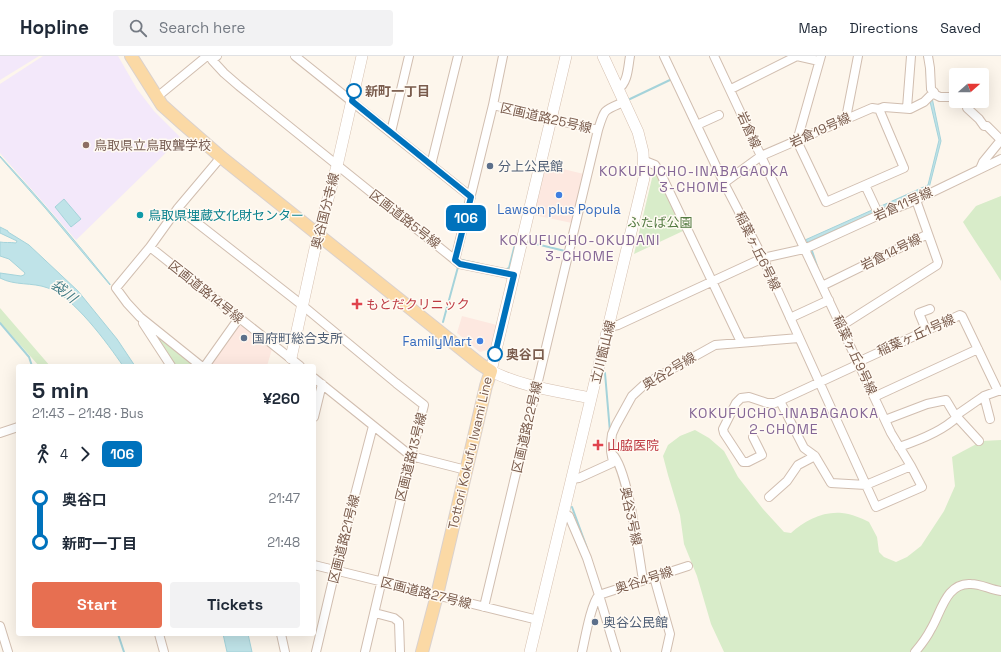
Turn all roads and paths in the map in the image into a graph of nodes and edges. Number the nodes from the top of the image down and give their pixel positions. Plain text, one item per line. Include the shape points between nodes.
1 (131, 56) edge
2 (295, 56) edge
3 (362, 56) edge
4 (410, 56) edge
5 (458, 56) edge
6 (504, 56) edge
7 (566, 56) edge
8 (602, 56) edge
9 (630, 56) edge
10 (664, 56) edge
11 (714, 56) edge
12 (797, 56) edge
13 (858, 56) edge
14 (911, 56) edge
15 (928, 56) edge
16 (212, 57) edge
17 (820, 58) edge
18 (618, 90) junction
19 (731, 90) junction
20 (931, 94) junction
21 (157, 97) junction
22 (949, 97) edge
23 (352, 101) junction
24 (624, 102) junction
25 (493, 105) junction
26 (907, 108) junction
27 (967, 108) edge
28 (879, 109) junction
29 (719, 115) dead end
30 (551, 118) junction
31 (846, 118) junction
32 (697, 125) junction
33 (598, 130) junction
34 (391, 132) junction
35 (797, 141) junction
36 (761, 156) junction
37 (221, 157) junction
38 (1001, 159) edge
39 (644, 161) junction
40 (431, 165) junction
41 (337, 166) junction
42 (980, 169) junction
43 (724, 183) junction
44 (866, 185) junction
45 (471, 197) junction
46 (916, 200) junction
47 (178, 208) junction
48 (879, 215) junction
49 (928, 234) junction
50 (318, 235) junction
51 (150, 246) junction
52 (804, 249) junction
53 (763, 258) junction
54 (455, 260) junction
55 (514, 275) junction
56 (711, 281) junction
57 (822, 286) junction
58 (829, 300) junction
59 (302, 305) junction
60 (930, 309) dead end
61 (140, 317) junction
62 (239, 318) junction
63 (790, 318) junction
64 (841, 326) junction
65 (609, 327) junction
66 (926, 330) junction
67 (799, 338) junction
68 (741, 342) junction
69 (978, 349) junction
70 (290, 362) edge
71 (859, 363) junction
72 (169, 364) edge
73 (199, 364) edge
74 (205, 364) edge
75 (491, 371) junction
76 (316, 380) edge
77 (820, 382) junction
78 (322, 384) junction
79 (536, 387) junction
80 (998, 387) edge
81 (984, 396) junction
82 (874, 397) junction
83 (591, 398) junction
84 (780, 401) junction
85 (316, 409) edge
86 (957, 417) junction
87 (990, 418) dead end
88 (885, 420) junction
89 (373, 426) junction
90 (16, 428) edge
91 (0, 433) edge
92 (753, 437) dead end
93 (979, 441) dead end
94 (899, 447) junction
95 (612, 454) junction
96 (411, 456) junction
97 (815, 456) junction
98 (911, 466) junction
99 (466, 470) junction
100 (572, 479) junction
101 (866, 485) junction
102 (769, 497) dead end
103 (563, 513) junction
104 (316, 566) edge
105 (688, 566) dead end
106 (335, 571) junction
107 (654, 577) junction
108 (643, 580) junction
109 (382, 582) junction
110 (1001, 591) edge
111 (599, 594) junction
112 (437, 595) junction
113 (484, 607) junction
114 (375, 613) junction
115 (538, 620) junction
116 (0, 626) edge
117 (160, 636) edge
118 (281, 636) edge
119 (8, 652) edge
120 (164, 652) edge
121 (284, 652) edge
122 (316, 652) edge
123 (365, 652) edge
124 (400, 652) edge
125 (422, 652) edge
126 (530, 652) edge
127 (582, 652) edge
128 (616, 652) edge
129 (666, 652) edge
130 (915, 652) edge

1 - 21 main road, Tottori Kokufu Iwami Line
2 - 23 street
3 - 23 street, 奥谷国分寺線
4 - 34 street
5 - 40 street
6 - 25 street, 区画道路5号線
7 - 30 street
8 - 18 street, 立川甑山線
9 - 18 street via 625,79
10 - 32 street, 稲葉ヶ丘6号線
11 - 19 street, 岩倉線
12 - 17 street
12 - 19 street
13 - 31 street
14 - 26 street
15 - 20 street
16 - 21 street
16 - 41 street, 区画道路5号線 via 224,73
17 - 35 street
18 - 24 street, 立川甑山線
19 - 36 street, 岩倉線
20 - 22 street
20 - 26 street via 924,102
21 - 37 main road, Tottori Kokufu Iwami Line via 162,105
23 - 34 street
23 - 41 street, 奥谷国分寺線
24 - 33 street, 区画道路22号線 via 606,109
24 - 39 street, 立川甑山線 via 642,142
25 - 30 street, 区画道路25号線
25 - 45 street, 区画道路5号線
26 - 28 street, 岩倉19号線
27 - 42 street via 1001,140
28 - 31 street, 岩倉19号線 via 872,108
28 - 44 street via 904,168
29 - 32 street
30 - 33 street, 区画道路25号線
30 - 55 street
31 - 35 street, 岩倉19号線
32 - 43 street, 稲葉ヶ丘6号線
33 - 79 street, 区画道路22号線
34 - 40 street
35 - 36 street, 岩倉19号線
35 - 44 street via 826,202
36 - 43 street, 岩倉19号線
36 - 52 street, 岩倉線
37 - 47 street
37 - 50 main road, Tottori Kokufu Iwami Line
38 - 42 street, 岩倉11号線
39 - 56 street via 655,165 660,172
39 - 65 street, 立川甑山線 via 644,178
40 - 45 street
41 - 50 street, 奥谷国分寺線
41 - 54 street, 区画道路5号線
42 - 46 street, 岩倉11号線
43 - 53 street, 稲葉ヶ丘6号線
44 - 48 street
45 - 54 street, 区画道路5号線
46 - 48 street, 岩倉11号線
46 - 49 street
47 - 51 street
47 - 59 street, 区画道路13号線
48 - 52 street, 岩倉11号線
49 - 57 street, 岩倉14号線
49 - 64 street via 937,265
50 - 59 street, 奥谷国分寺線
50 - 75 main road, Tottori Kokufu Iwami Line
51 - 61 street via 116,288
51 - 62 street, 区画道路14号線
52 - 53 street, 岩倉11号線
52 - 57 street, 稲葉ヶ丘9号線
53 - 56 street, 岩倉11号線
53 - 63 street, 稲葉ヶ丘6号線
54 - 55 street via 460,264
55 - 75 street
56 - 65 street, 岩倉11号線
56 - 68 street
57 - 58 street, 稲葉ヶ丘9号線
58 - 63 street
58 - 64 street, 稲葉ヶ丘9号線
59 - 70 street, 奥谷国分寺線
59 - 96 street, 区画道路13号線 via 424,405
60 - 66 street via 915,314
61 - 72 street
61 - 73 street
62 - 70 street, 区画道路14号線
62 - 74 street
63 - 67 street, 稲葉ヶ丘6号線
64 - 71 street, 稲葉ヶ丘9号線
65 - 83 street, 立川甑山線
66 - 69 street, 稲葉ヶ丘1号線 via 960,315
66 - 71 street, 稲葉ヶ丘1号線
67 - 68 street, 奥谷2号線
67 - 77 street, 稲葉ヶ丘6号線
68 - 95 street, 奥谷2号線 via 715,345 638,390 614,429
69 - 80 street, 稲葉ヶ丘1号線
69 - 82 street
71 - 77 street, 稲葉ヶ丘1号線
71 - 82 street, 稲葉ヶ丘9号線
75 - 79 street
75 - 99 main road, Tottori Kokufu Iwami Line
76 - 78 street
77 - 84 street, 稲葉ヶ丘1号線
77 - 101 street
78 - 85 street
78 - 89 street
79 - 83 street
79 - 113 street, 区画道路22号線
80 - 81 street
81 - 86 street
81 - 87 street
82 - 88 street, 稲葉ヶ丘9号線
83 - 100 street, 立川甑山線
84 - 92 street via 770,404 745,397 736,403 723,429 743,462 762,454
84 - 97 street via 804,448
86 - 88 street via 946,400 927,404
86 - 93 street
86 - 94 street via 924,437
88 - 94 street, 稲葉ヶ丘9号線
89 - 96 street
89 - 106 street, 区画道路21号線
90 - 91 street
94 - 98 street, 稲葉ヶ丘9号線
95 - 100 street via 612,464
95 - 108 street, 奥谷3号線 via 620,466 626,488
96 - 99 street
96 - 109 street, 区画道路13号線
97 - 101 street via 831,483
97 - 102 street via 798,465 788,481
98 - 101 street
98 - 101 street, 稲葉ヶ丘9号線 via 922,487 876,507
99 - 112 main road, Tottori Kokufu Iwami Line
100 - 103 street, 立川甑山線
103 - 111 street via 569,516
103 - 115 street, 立川甑山線
104 - 106 street, 区画道路27号線
105 - 107 street, 奥谷4号線
106 - 109 street, 区画道路27号線
106 - 122 street, 区画道路21号線
107 - 108 street, 奥谷4号線
107 - 129 street via 670,634
108 - 111 street, 奥谷4号線
109 - 112 street, 区画道路27号線
109 - 114 street, 区画道路13号線
110 - 130 street via 971,584 956,589 949,594 931,630
111 - 127 street via 593,606
111 - 128 street
112 - 113 street, 区画道路27号線
112 - 125 main road, Tottori Kokufu Iwami Line
113 - 115 street, 区画道路27号線
114 - 123 street, 区画道路13号線
114 - 124 street via 399,622
115 - 126 street, 立川甑山線
116 - 119 street
117 - 120 street
118 - 121 street

